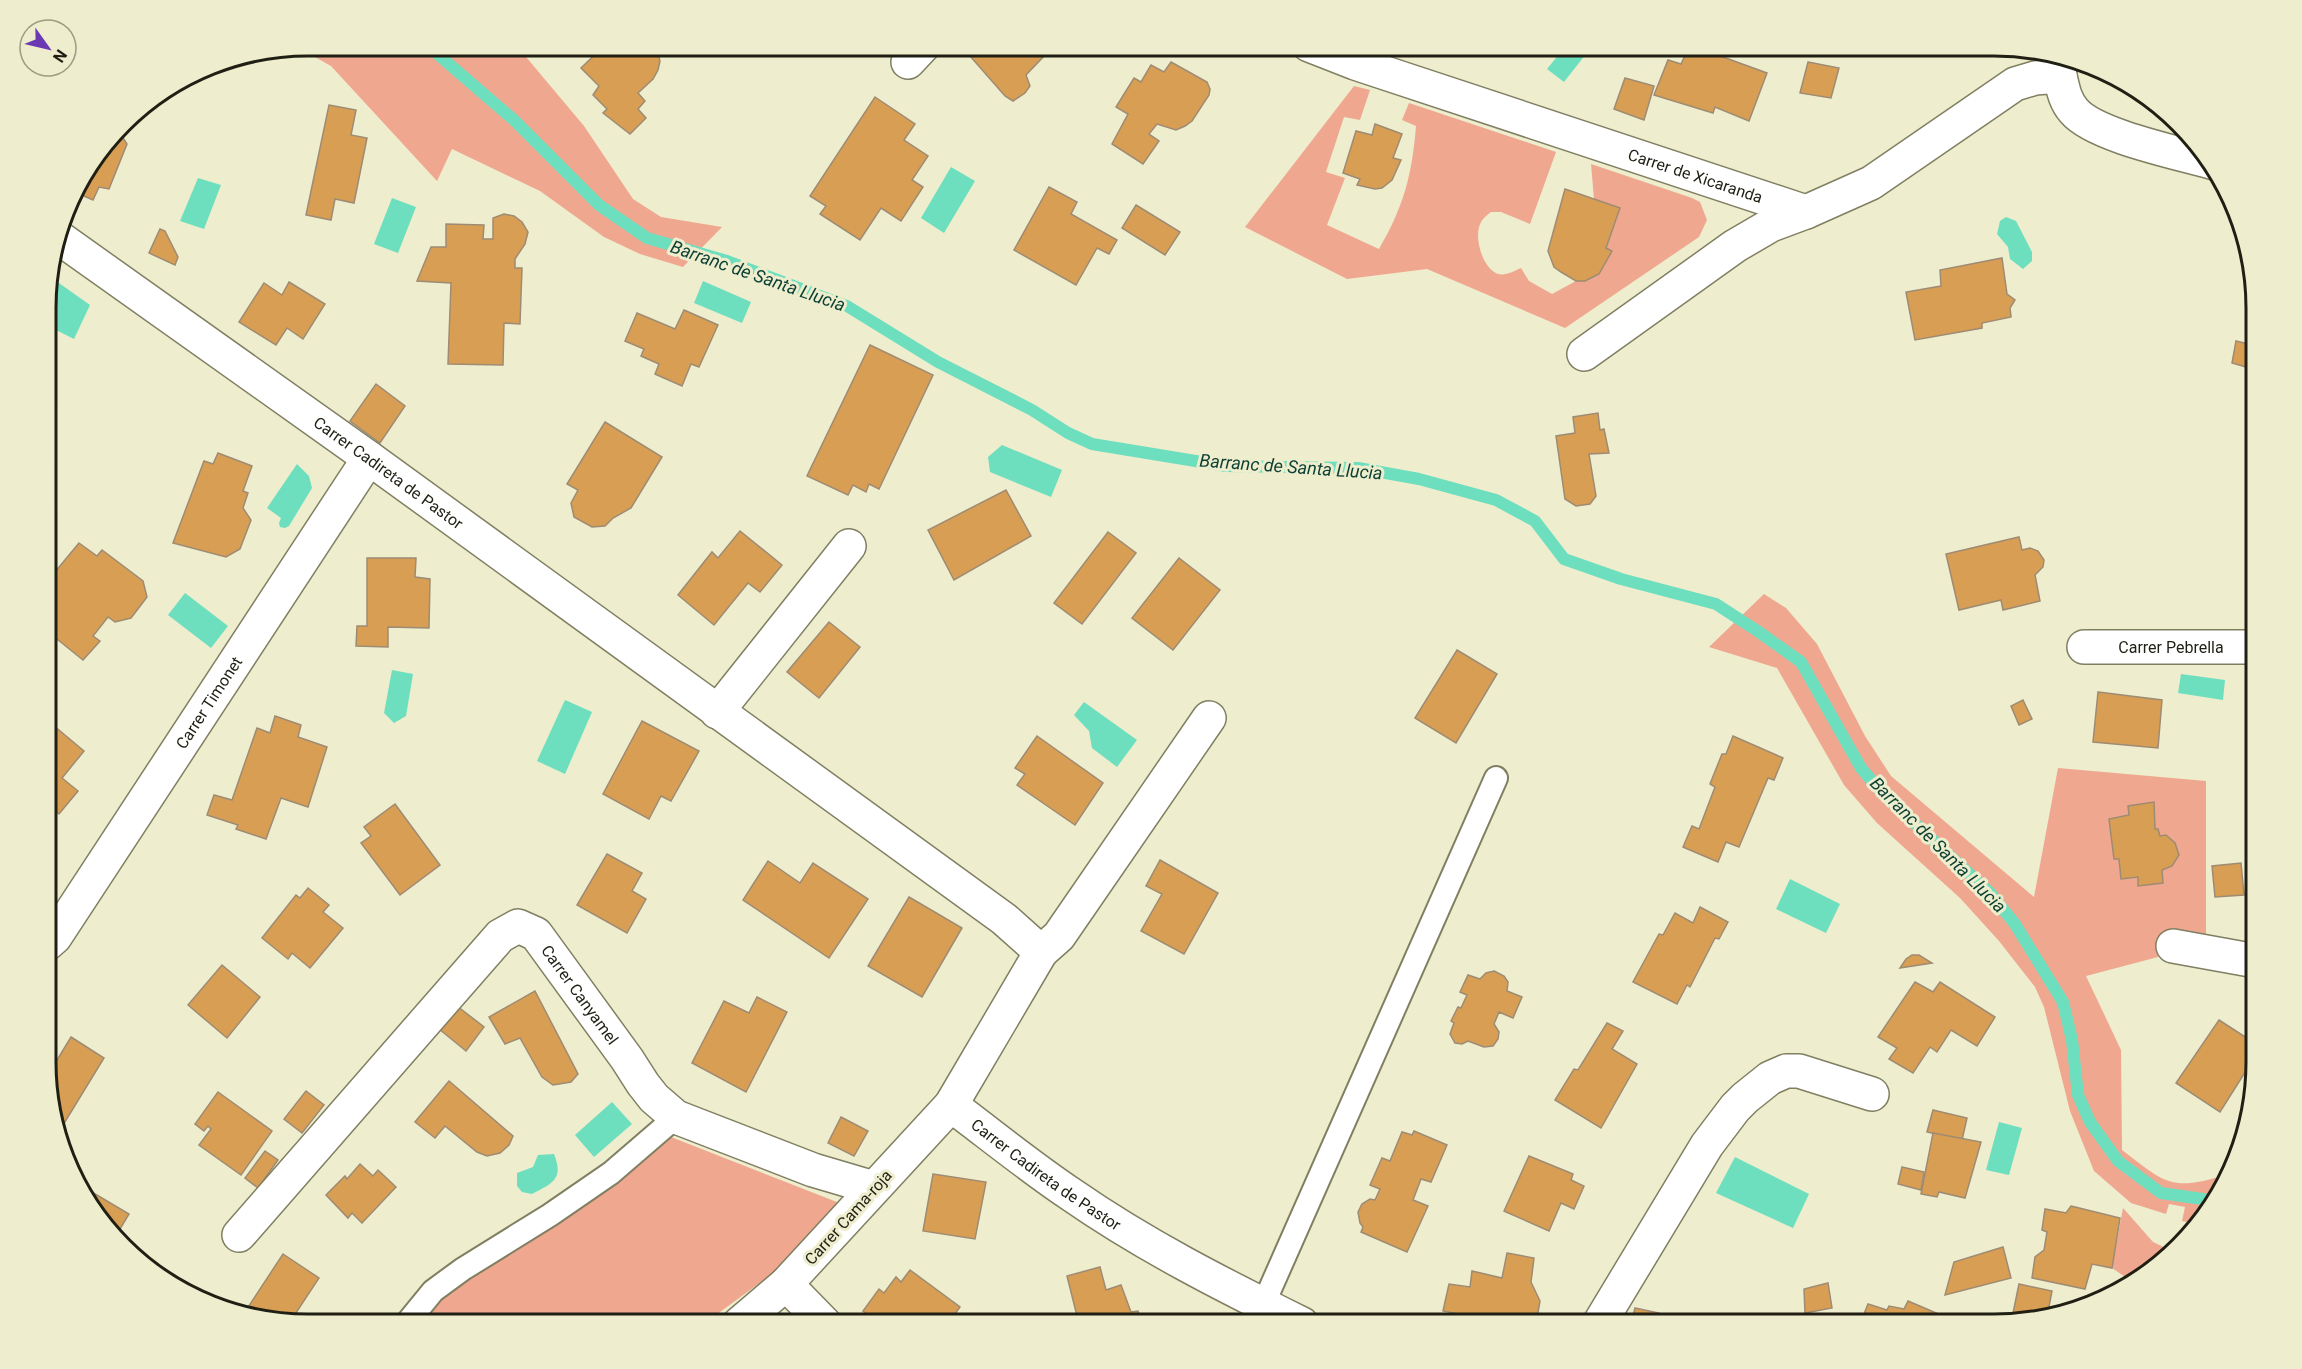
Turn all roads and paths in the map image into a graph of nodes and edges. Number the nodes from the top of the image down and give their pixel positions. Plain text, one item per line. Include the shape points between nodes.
1 (1337, 56) edge
2 (2064, 66) edge
3 (2198, 158) edge
4 (1806, 212) junction
5 (64, 241) edge
6 (1584, 354) dead end
7 (369, 458) junction
8 (849, 546) dead end
9 (2084, 647) dead end
10 (2246, 647) edge
11 (717, 712) junction
12 (1209, 718) dead end
13 (1496, 778) dead end
14 (56, 937) edge
15 (2173, 946) dead end
16 (1041, 952) junction
17 (2246, 959) edge
18 (1872, 1094) dead end
19 (951, 1105) junction
20 (676, 1117) junction
21 (874, 1188) junction
22 (239, 1235) dead end
23 (786, 1284) junction
24 (1263, 1305) junction
25 (414, 1314) edge
26 (751, 1314) edge
27 (815, 1314) edge
28 (1281, 1314) edge
29 (1605, 1314) edge

1 - 4 street, Carrer de Xicaranda
2 - 3 street via 2067,101 2085,121 2117,135
2 - 4 street via 2015,84 1871,183
4 - 6 street via 1771,225 1735,246
5 - 7 street, Carrer Cadireta de Pastor
7 - 11 street, Carrer Cadireta de Pastor
7 - 14 street, Carrer Timonet
8 - 11 street
9 - 10 street, Carrer Pebrella
11 - 16 street, Carrer Cadireta de Pastor via 1004,919
12 - 16 street via 1059,936
13 - 24 lane
15 - 17 street
16 - 19 street
18 - 29 street via 1793,1071 1770,1078 1745,1098 1707,1145
19 - 21 street, Carrer Cama-roja
19 - 24 street, Carrer Cadireta de Pastor via 1071,1195 1197,1271
20 - 21 street, Carrer Canyamel via 813,1170
20 - 22 street, Carrer Canyamel via 643,1084 536,934 518,926 500,936
20 - 25 lane via 611,1173 463,1269 433,1292
21 - 23 street, Carrer Cama-roja
23 - 26 street, Carrer Cama-roja
23 - 27 street
24 - 28 street, Carrer Cadireta de Pastor

